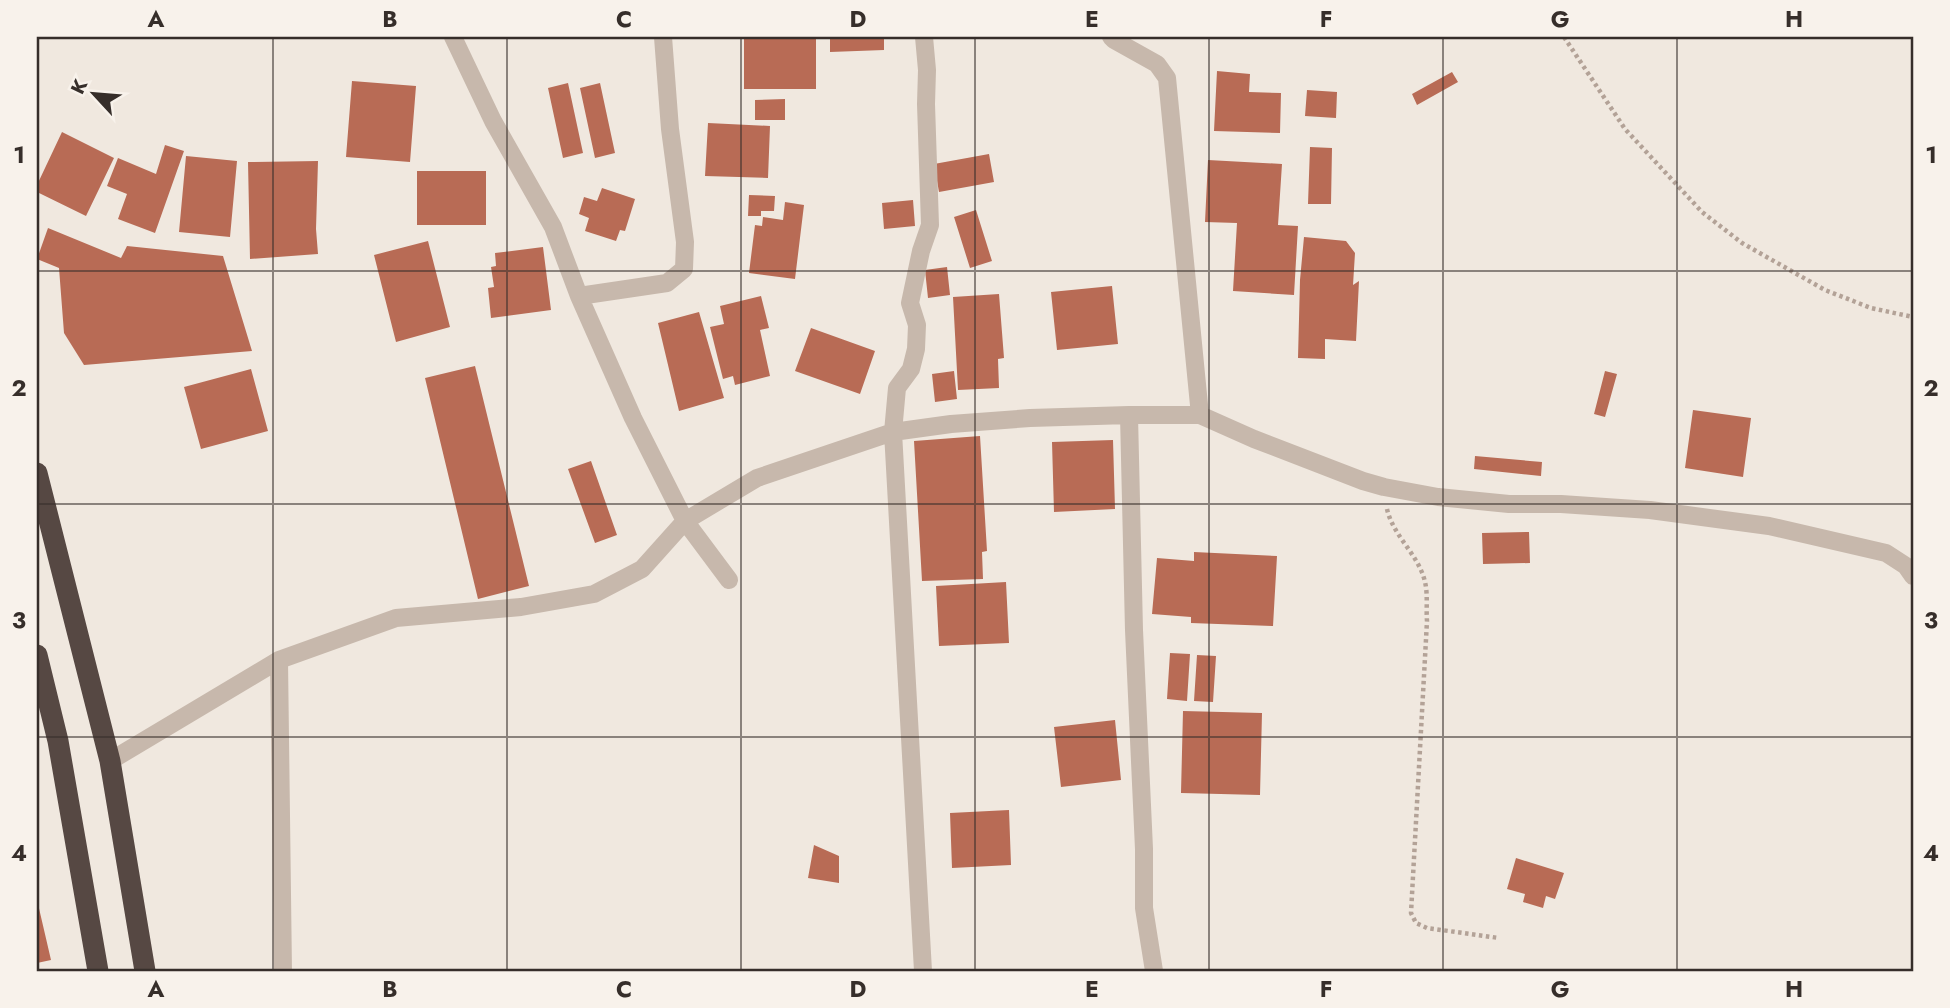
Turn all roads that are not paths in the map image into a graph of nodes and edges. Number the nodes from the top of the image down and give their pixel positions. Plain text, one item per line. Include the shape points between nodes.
1 (453, 37) edge
2 (663, 37) edge
3 (924, 37) edge
4 (1111, 37) edge
5 (579, 296) junction
6 (1129, 415) junction
7 (1200, 415) junction
8 (892, 432) junction
9 (37, 473) edge
10 (685, 521) junction
11 (1913, 576) edge
12 (729, 580) dead end
13 (37, 655) edge
14 (279, 660) junction
15 (110, 761) junction
16 (98, 971) edge
17 (145, 971) edge
18 (283, 971) edge
19 (923, 971) edge
20 (1154, 971) edge

1 - 5 street via 552,227
2 - 5 street via 684,269 667,283
3 - 8 street via 930,225 910,303 917,326 916,349 911,369 897,388
4 - 7 street via 1157,64 1167,78
5 - 10 street
6 - 7 street
6 - 8 street via 1030,418
6 - 20 street via 1143,908
7 - 11 street via 1384,487 1438,497 1638,509 1769,526 1886,553
8 - 10 street via 757,478
8 - 19 street
9 - 15 highway
10 - 12 street
10 - 14 street via 642,569 594,594 521,607 396,618
13 - 16 highway via 58,741
14 - 15 street
14 - 18 street
15 - 17 highway

